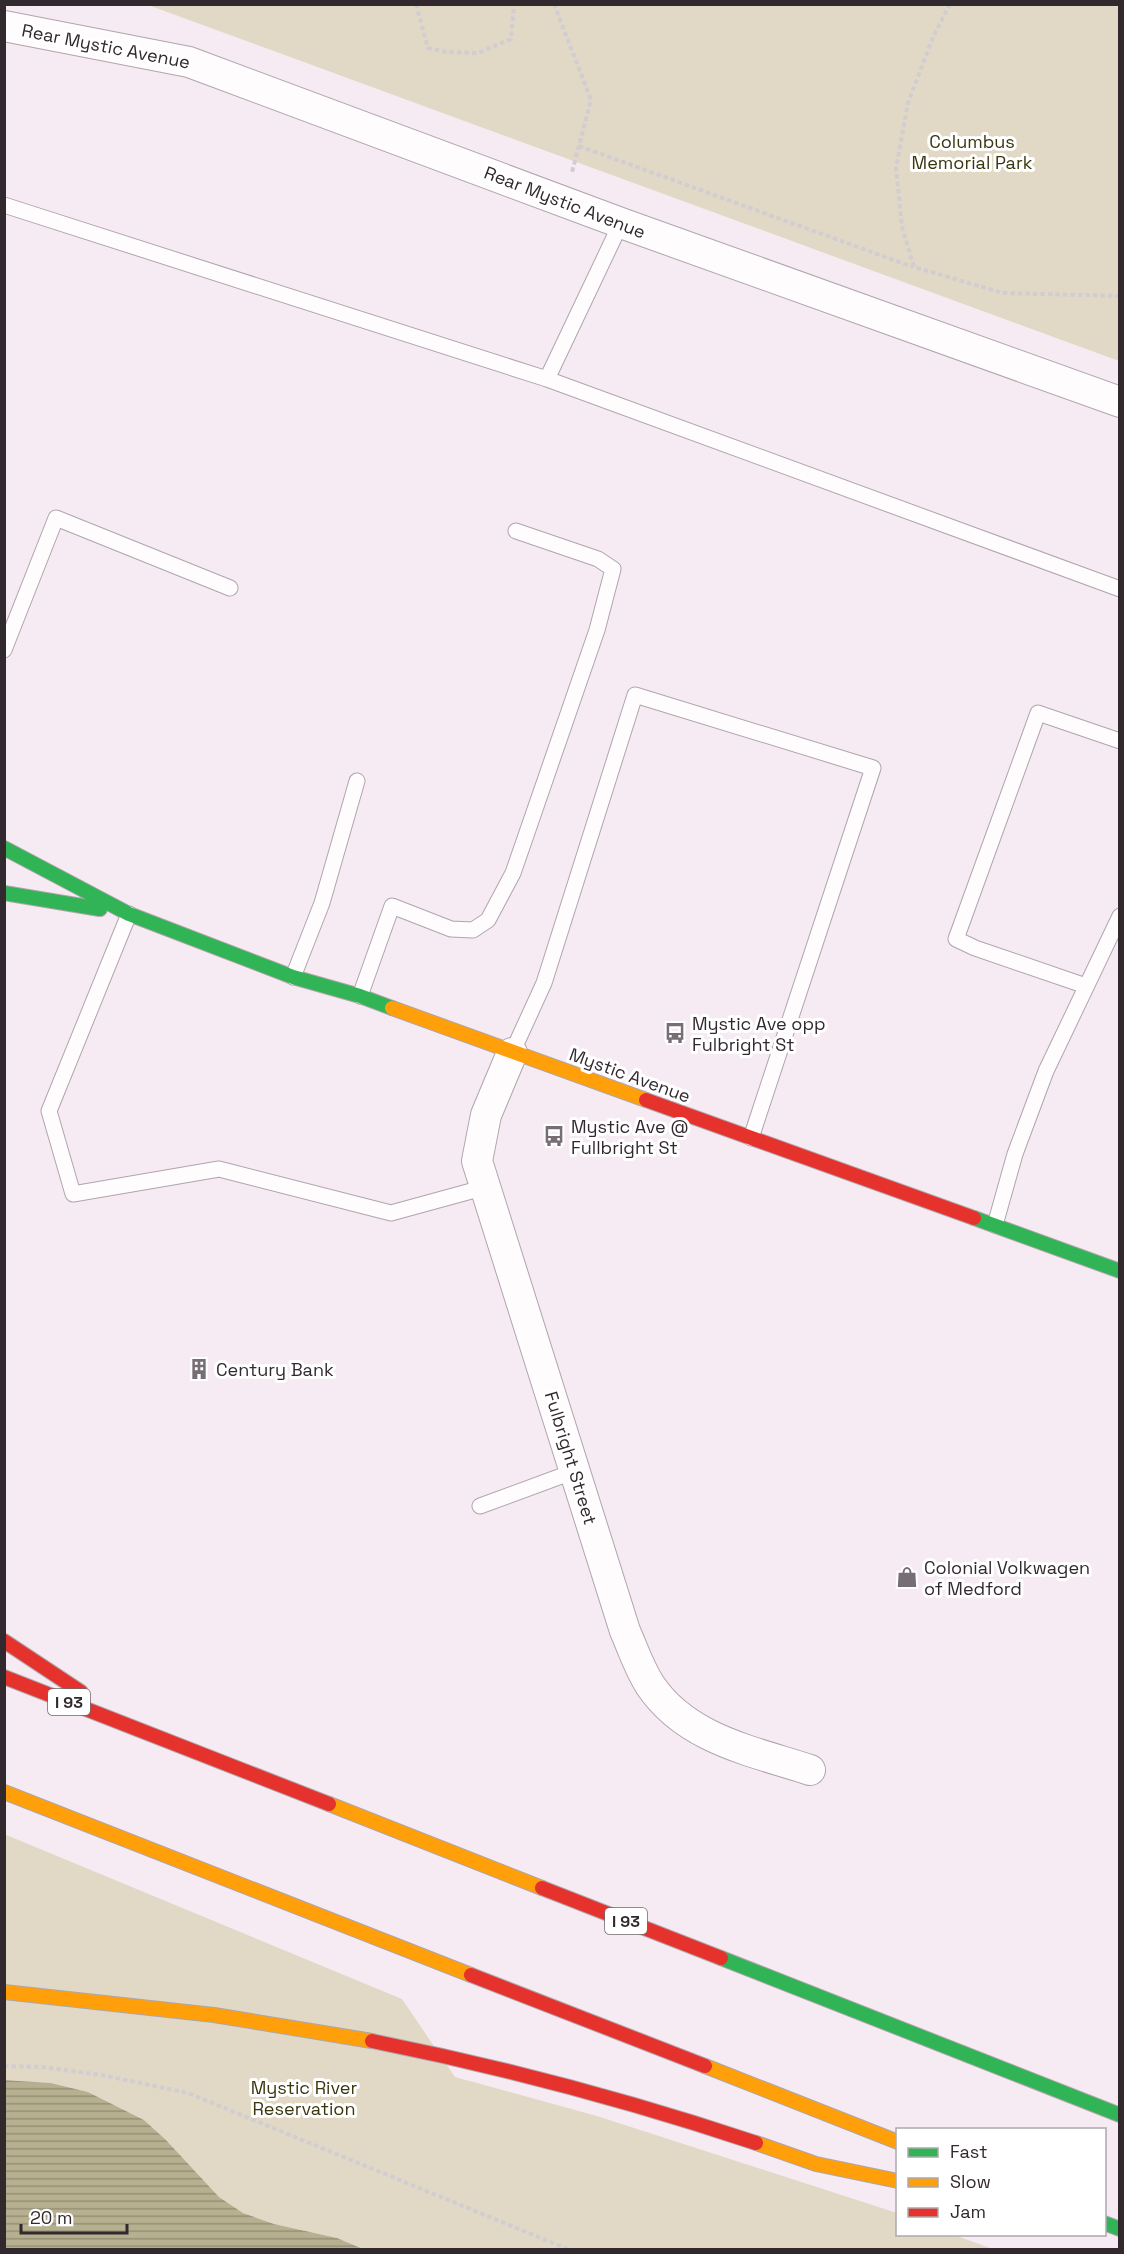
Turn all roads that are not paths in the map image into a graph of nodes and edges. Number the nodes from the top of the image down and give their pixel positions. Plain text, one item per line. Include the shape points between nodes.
1 (4, 26) edge
2 (4, 205) edge
3 (621, 223) junction
4 (547, 379) junction
5 (1119, 402) edge
6 (516, 531) dead end
7 (230, 588) dead end
8 (1119, 589) edge
9 (4, 650) edge
10 (1119, 741) edge
11 (357, 781) dead end
12 (4, 848) edge
13 (4, 893) edge
14 (129, 914) junction
15 (1119, 916) edge
16 (293, 977) junction
17 (1086, 986) junction
18 (360, 996) junction
19 (512, 1053) junction
20 (752, 1138) junction
21 (486, 1188) junction
22 (995, 1225) junction
23 (1119, 1271) edge
24 (574, 1471) junction
25 (480, 1506) dead end
26 (4, 1641) edge
27 (4, 1677) edge
28 (133, 1727) junction
29 (810, 1770) dead end
30 (4, 1792) edge
31 (4, 1992) edge
32 (1119, 2115) edge
33 (896, 2142) edge
34 (896, 2181) edge

1 - 3 street, Rear Mystic Avenue via 189,62
2 - 4 lane
3 - 4 lane
3 - 5 street, Rear Mystic Avenue
4 - 8 lane
6 - 18 lane via 598,559 612,569 597,630 513,873 488,920 474,930 451,929 392,906
7 - 9 lane via 56,518
10 - 17 lane via 1038,713 956,939
11 - 16 lane via 322,903
12 - 14 main road, Mystic Avenue
13 - 14 main road, Mystic Avenue
14 - 16 main road, Mystic Avenue
14 - 21 lane via 49,1111 72,1194 219,1169 391,1213
15 - 17 lane
16 - 18 main road, Mystic Avenue
17 - 22 lane via 1046,1071 1015,1154
18 - 19 main road, Mystic Avenue
19 - 20 main road, Mystic Avenue
19 - 20 lane via 544,984 636,695 873,768
19 - 21 street, Fulbright Street via 486,1115 477,1161
20 - 22 main road, Mystic Avenue
21 - 24 street, Fulbright Street
22 - 23 main road, Mystic Avenue
24 - 25 lane
24 - 29 street, Fulbright Street via 625,1631 640,1668 657,1693 680,1718 714,1738
26 - 28 main road
27 - 28 main road, I 93
28 - 32 main road, I 93
30 - 33 main road
31 - 34 main road via 236,2018 405,2048 555,2083 825,2166

